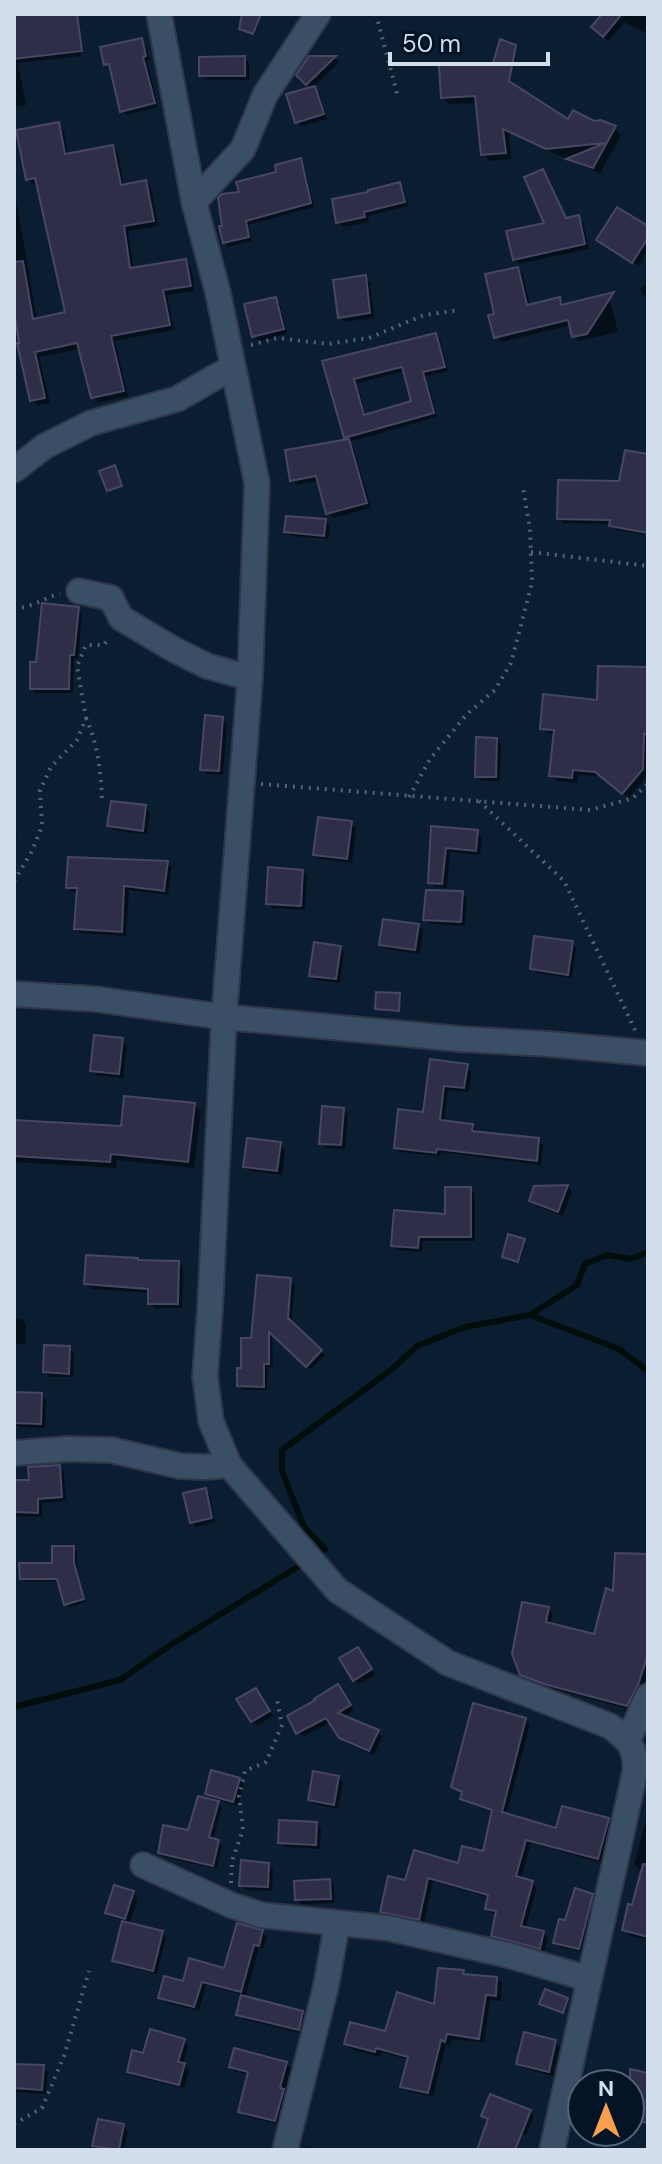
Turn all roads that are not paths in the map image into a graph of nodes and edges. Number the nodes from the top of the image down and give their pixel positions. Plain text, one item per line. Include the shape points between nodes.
1 (159, 14) edge
2 (318, 14) edge
3 (194, 202) junction
4 (233, 367) junction
5 (14, 470) edge
6 (79, 591) road end
7 (250, 678) junction
8 (14, 994) edge
9 (224, 1017) junction
10 (647, 1052) edge
11 (14, 1453) edge
12 (229, 1465) junction
13 (648, 1696) edge
14 (628, 1740) junction
15 (143, 1865) dead end
16 (337, 1924) junction
17 (589, 1979) junction
18 (285, 2150) edge
19 (552, 2150) edge

1 - 3 street
2 - 3 street via 265,95 243,149
3 - 4 street
4 - 5 street via 177,399 91,423 45,446
4 - 7 street via 257,483
6 - 7 street via 111,598 121,618 173,649
7 - 9 street
8 - 9 street
9 - 10 street
9 - 12 street via 205,1376 211,1421
11 - 12 street via 111,1450 180,1466
12 - 14 street via 337,1590 448,1663 610,1726
13 - 14 street
14 - 17 street via 635,1772
15 - 16 street via 261,1915
16 - 17 street via 388,1928
16 - 18 street
17 - 19 street

